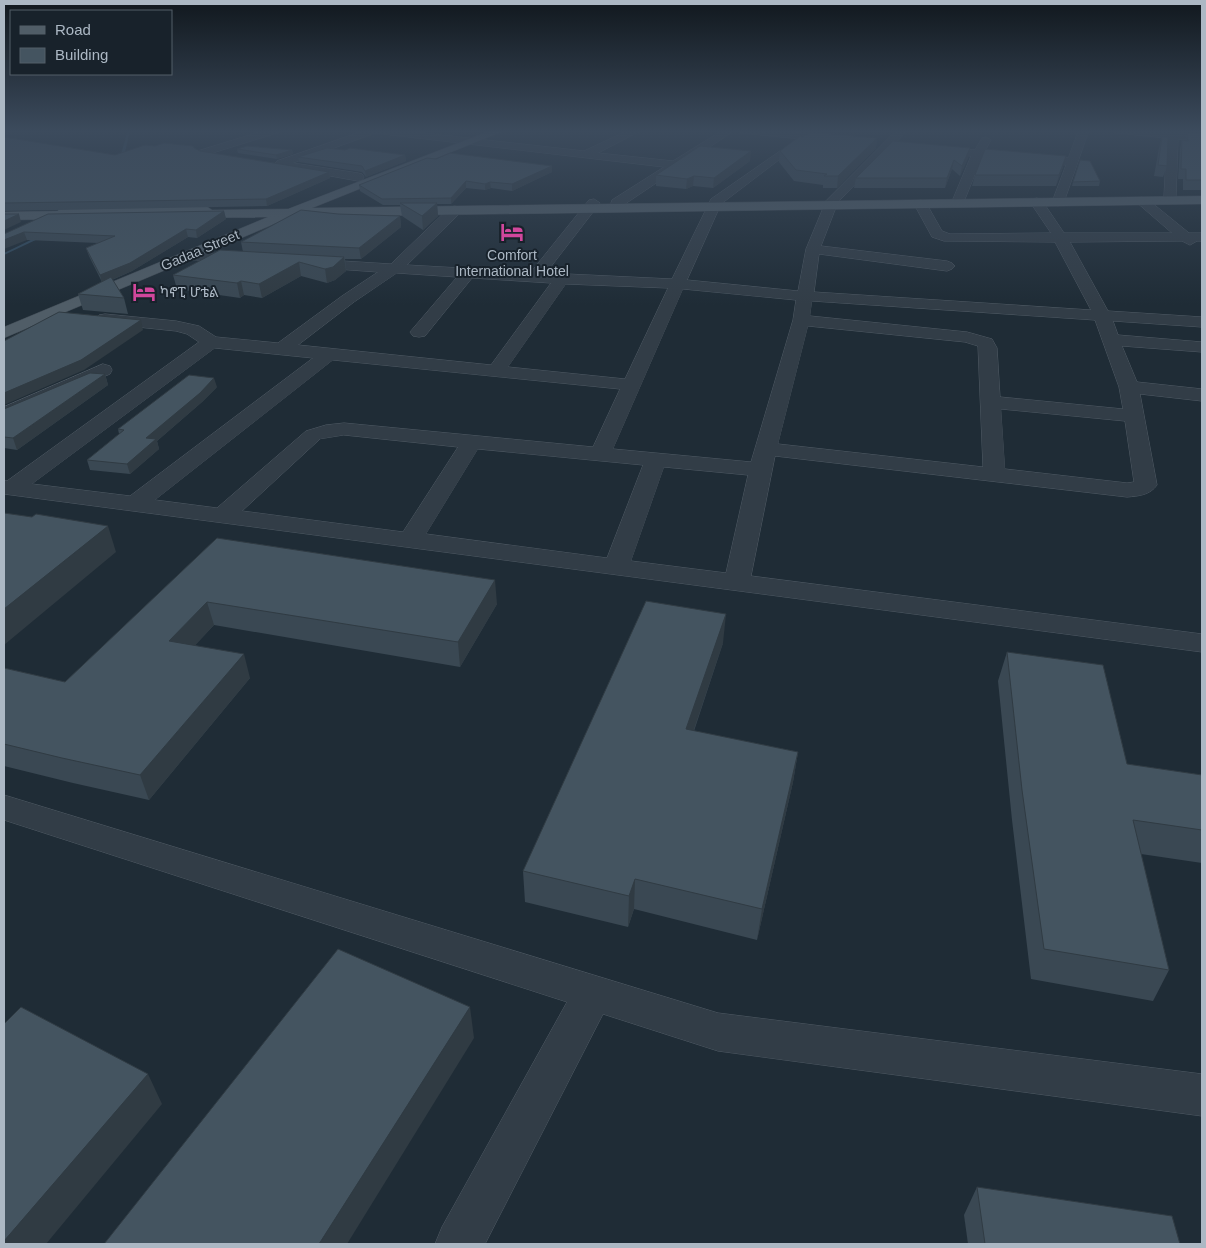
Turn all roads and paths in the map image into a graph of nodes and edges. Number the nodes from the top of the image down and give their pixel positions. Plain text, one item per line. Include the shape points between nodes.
1 (334, 188) edge
2 (345, 188) edge
3 (639, 188) edge
4 (736, 188) edge
5 (847, 188) edge
6 (963, 188) edge
7 (1062, 188) edge
8 (1170, 188) edge
9 (1170, 196) junction
10 (1202, 196) edge
11 (959, 199) junction
12 (1058, 200) junction
13 (1202, 200) edge
14 (1141, 201) junction
15 (1036, 202) junction
16 (616, 203) junction
17 (831, 203) junction
18 (920, 204) junction
19 (714, 205) junction
20 (593, 206) junction
21 (454, 210) junction
22 (282, 211) junction
23 (4, 212) edge
24 (63, 213) junction
25 (4, 216) edge
26 (46, 216) junction
27 (22, 229) edge
28 (1060, 237) junction
29 (1186, 237) junction
30 (1202, 237) edge
31 (813, 249) junction
32 (1202, 252) edge
33 (188, 256) junction
34 (257, 260) edge
35 (297, 262) edge
36 (947, 266) dead end
37 (396, 267) junction
38 (468, 273) junction
39 (535, 277) junction
40 (562, 279) junction
41 (678, 284) junction
42 (804, 296) junction
43 (50, 314) junction
44 (1102, 315) junction
45 (801, 320) junction
46 (1202, 322) edge
47 (4, 325) edge
48 (420, 332) dead end
49 (4, 333) edge
50 (1111, 340) junction
51 (211, 342) junction
52 (1202, 347) edge
53 (282, 349) junction
54 (329, 354) junction
55 (103, 370) dead end
56 (496, 371) junction
57 (632, 385) junction
58 (1129, 387) junction
59 (1202, 395) edge
60 (991, 402) junction
61 (4, 414) edge
62 (1134, 416) junction
63 (471, 442) junction
64 (600, 454) junction
65 (656, 459) junction
66 (764, 460) junction
67 (994, 474) junction
68 (8, 488) edge
69 (134, 505) junction
70 (222, 516) junction
71 (410, 540) junction
72 (616, 567) junction
73 (737, 582) junction
74 (1202, 643) edge
75 (4, 807) edge
76 (593, 993) junction
77 (1202, 1094) edge
78 (459, 1244) edge

1 - 22 main road
2 - 22 main road
3 - 16 street
4 - 19 street
5 - 17 street
6 - 11 street
7 - 12 street
8 - 9 street
9 - 10 main road
9 - 12 main road
11 - 12 main road
11 - 17 main road
12 - 14 main road
12 - 15 main road
13 - 14 main road
14 - 29 street
15 - 18 main road
15 - 28 street
16 - 19 main road
16 - 20 main road
17 - 18 main road
17 - 19 main road
17 - 31 street
18 - 28 street via 937,234 943,237
19 - 20 main road
19 - 41 street
20 - 21 main road
20 - 22 main road
20 - 39 street
21 - 22 main road
21 - 37 street
22 - 24 main road
22 - 33 main road, Gadaa Street
22 - 47 main road
23 - 24 main road
24 - 26 main road
25 - 26 main road
26 - 27 street
28 - 29 street
28 - 44 street
29 - 30 street
29 - 32 street
31 - 36 street
31 - 42 street
33 - 34 street
33 - 43 main road, Gadaa Street
35 - 37 street
37 - 38 street
37 - 53 street
38 - 39 street
38 - 48 street
39 - 40 street
40 - 41 street
40 - 56 street
41 - 42 street
41 - 57 street
42 - 44 street
42 - 45 street
43 - 49 main road, Gadaa Street
43 - 51 street via 176,326 193,330
44 - 46 street
44 - 50 street
45 - 60 street via 967,337 986,343
45 - 66 street
50 - 52 street
50 - 58 street
51 - 53 street
51 - 68 street
53 - 54 street
54 - 56 street
54 - 69 street
55 - 61 street
56 - 57 street
57 - 64 street
58 - 59 street
58 - 62 street
60 - 62 street
60 - 67 street
62 - 67 street via 1146,485 1139,489
63 - 64 street
63 - 70 street via 344,428 326,431 313,436
63 - 71 street
64 - 65 street
65 - 66 street
65 - 72 street
66 - 67 street
66 - 73 street
68 - 69 street
69 - 70 street
70 - 71 street
71 - 72 street
72 - 73 street
73 - 74 street
75 - 76 street
76 - 77 street via 718,1032
76 - 78 street

